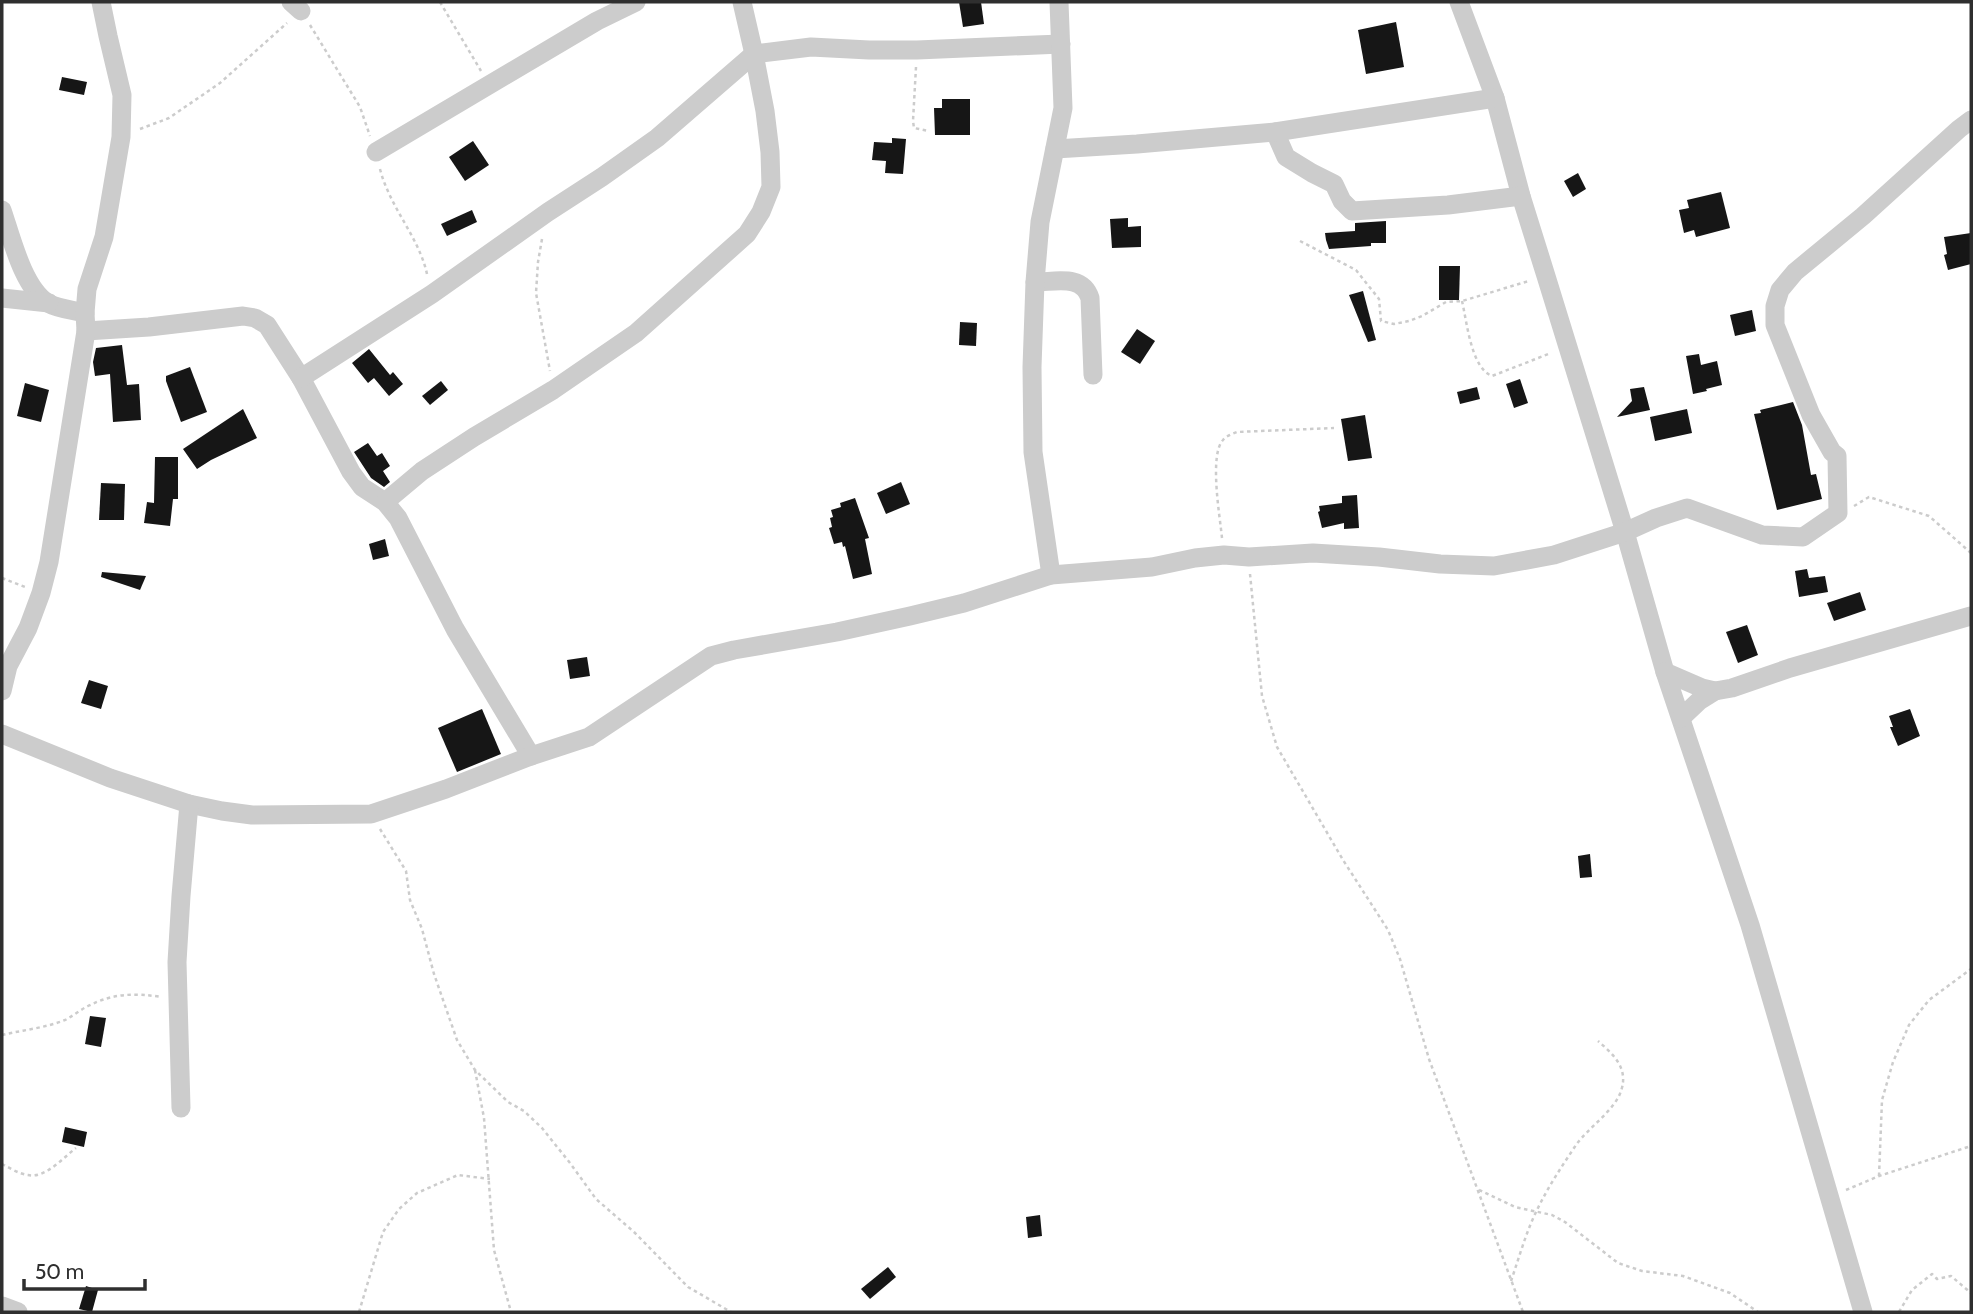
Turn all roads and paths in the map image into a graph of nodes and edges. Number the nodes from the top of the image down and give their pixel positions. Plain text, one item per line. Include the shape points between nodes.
1 (102, 2) edge
2 (440, 2) edge
3 (636, 2) edge
4 (742, 2) edge
5 (1059, 2) edge
6 (1459, 2) edge
7 (296, 6) edge
8 (1061, 44) junction
9 (917, 50) junction
10 (754, 54) junction
11 (489, 84) junction
12 (1496, 98) junction
13 (1971, 120) edge
14 (929, 131) dead end
15 (1275, 132) junction
16 (121, 137) junction
17 (1055, 149) junction
18 (376, 152) dead end
19 (1521, 196) junction
20 (2, 210) edge
21 (548, 212) junction
22 (1300, 241) dead end
23 (1546, 276) junction
24 (1035, 282) junction
25 (2, 298) edge
26 (1462, 301) junction
27 (49, 303) junction
28 (85, 322) junction
29 (1567, 347) junction
30 (1093, 375) dead end
31 (301, 378) junction
32 (553, 390) junction
33 (1334, 428) dead end
34 (385, 502) junction
35 (1838, 513) junction
36 (1625, 532) junction
37 (1971, 553) edge
38 (1224, 555) junction
39 (1249, 557) junction
40 (1051, 575) junction
41 (2, 578) edge
42 (41, 593) junction
43 (1971, 616) edge
44 (1665, 672) junction
45 (2, 691) edge
46 (1715, 691) junction
47 (1681, 718) junction
48 (2, 734) edge
49 (531, 756) junction
50 (189, 804) junction
51 (371, 814) junction
52 (1971, 969) edge
53 (179, 1000) junction
54 (2, 1035) edge
55 (1598, 1041) dead end
56 (475, 1070) junction
57 (181, 1108) dead end
58 (1971, 1146) edge
59 (76, 1148) dead end
60 (2, 1164) edge
61 (1879, 1176) junction
62 (490, 1179) junction
63 (1479, 1190) junction
64 (1830, 1197) junction
65 (1536, 1212) junction
66 (1511, 1281) junction
67 (1971, 1293) edge
68 (2, 1306) edge
69 (18, 1312) edge
70 (359, 1312) edge
71 (510, 1312) edge
72 (731, 1312) edge
73 (1523, 1312) edge
74 (1758, 1312) edge
75 (1863, 1312) edge
76 (1899, 1312) edge

1 - 16 street via 122,95
2 - 11 path
3 - 11 street
4 - 10 street
5 - 8 street
6 - 12 street
7 - 16 path via 220,83 169,118
8 - 9 street
8 - 17 street via 1063,108
9 - 10 street via 811,47
9 - 14 path via 914,128
10 - 21 street via 657,138
10 - 32 street via 770,152 771,187 761,212 747,234 636,333
11 - 18 street
12 - 15 street
12 - 19 street
13 - 35 street via 1780,290 1775,325 1811,415 1837,456
15 - 17 street
15 - 19 street via 1286,157 1334,184 1352,211
16 - 28 street via 104,237 87,289
17 - 24 street via 1040,222
19 - 23 street
20 - 27 street via 28,280
21 - 31 street
21 - 32 path via 536,293
22 - 26 path via 1356,270 1379,299 1381,321 1409,321 1446,302
23 - 26 path
23 - 29 street
24 - 30 street via 1074,281 1088,290
24 - 40 street via 1033,452
25 - 27 street
26 - 29 path via 1477,362 1487,374
27 - 28 street
28 - 31 street via 149,327 255,318 267,325
28 - 42 street
29 - 36 street
31 - 34 street via 351,472 362,487
32 - 34 street via 422,471
33 - 38 path via 1237,432 1223,439 1215,467
34 - 49 street
35 - 36 street via 1803,537 1762,535 1687,508
35 - 37 path via 1869,497 1929,516
36 - 39 street via 1554,555 1494,566 1313,554
36 - 44 street
38 - 39 street
38 - 40 street via 1152,567
39 - 63 path via 1262,696 1277,747 1388,930 1429,1059
40 - 49 street via 921,614 711,656 589,737
41 - 42 path
42 - 45 street via 8,666
43 - 46 street
44 - 46 street
44 - 47 street
46 - 47 street
47 - 64 street
48 - 50 street
49 - 51 street
50 - 51 street via 252,815
50 - 53 street via 177,962
51 - 56 path via 406,872 410,900 434,974 457,1040
52 - 61 path via 1929,1000 1909,1025 1882,1100
53 - 54 path via 124,994 48,1026
53 - 57 street
55 - 65 path via 1616,1057 1623,1077 1621,1091 1584,1134
56 - 62 path
56 - 72 path via 542,1128 596,1199 688,1287
58 - 61 path
59 - 60 path via 38,1175
61 - 64 path
62 - 70 path via 458,1175 417,1194 398,1209 383,1232
62 - 71 path via 494,1250
63 - 65 path
63 - 66 path
64 - 75 street
65 - 66 path
65 - 74 path via 1565,1223 1618,1263 1683,1276 1730,1293
66 - 73 path
67 - 76 path via 1951,1276 1937,1279 1932,1273 1912,1290
68 - 69 street

